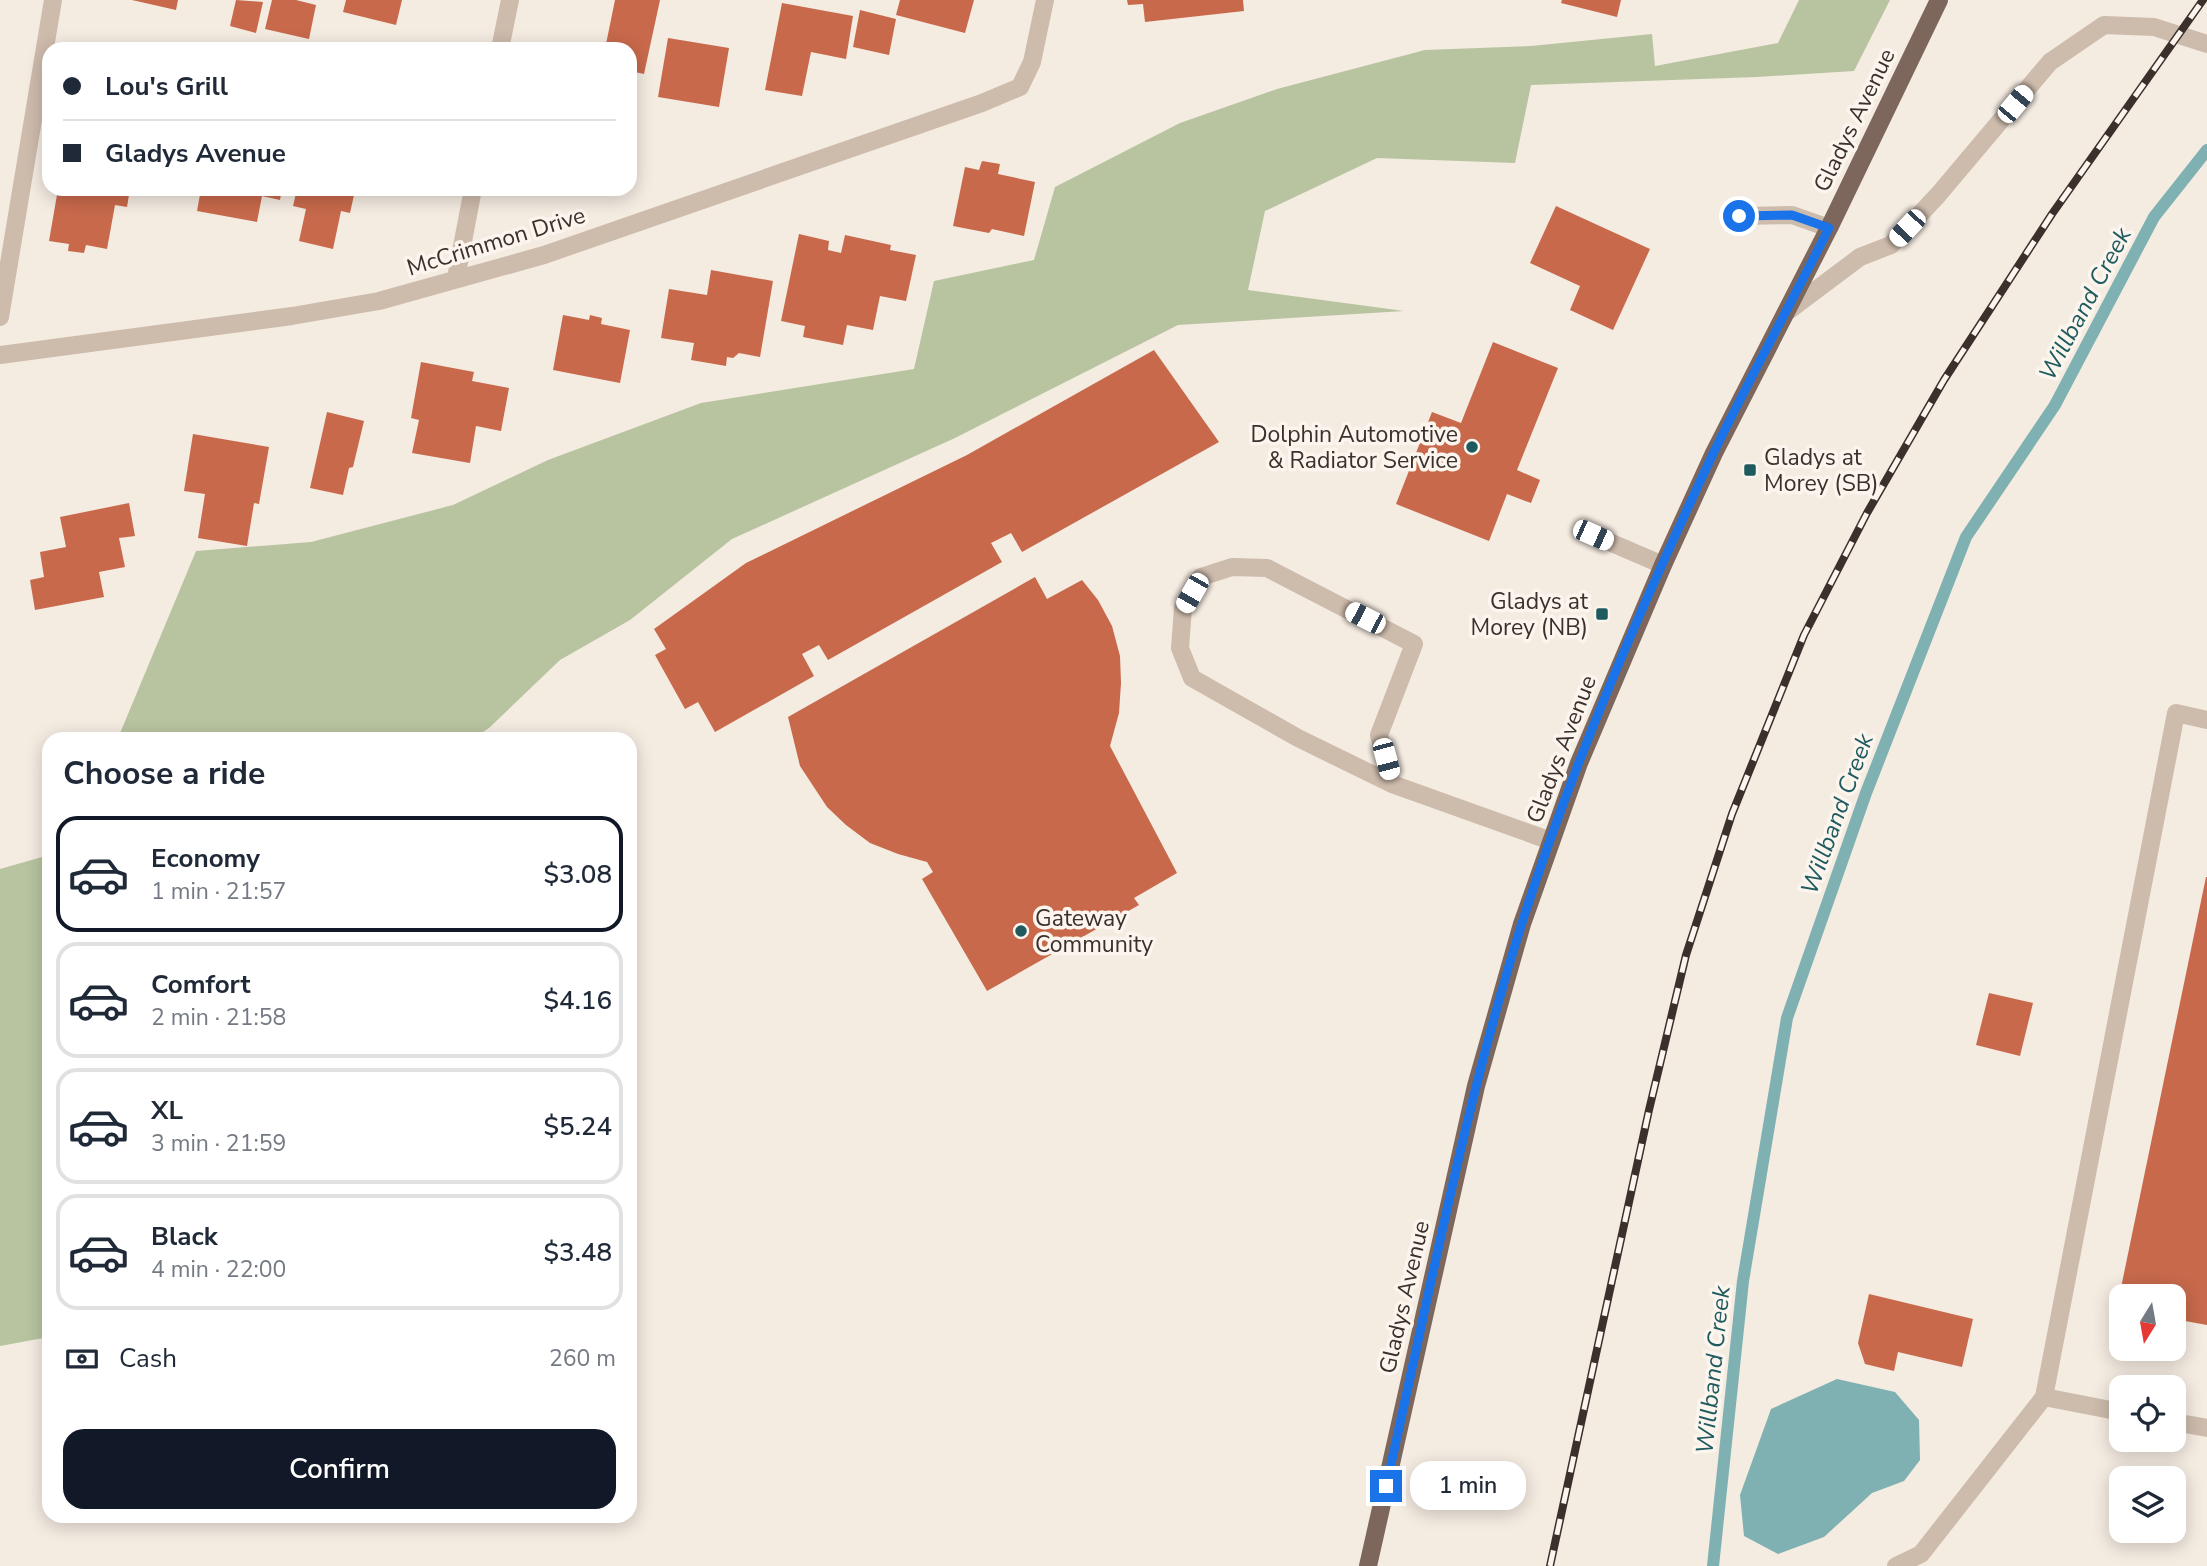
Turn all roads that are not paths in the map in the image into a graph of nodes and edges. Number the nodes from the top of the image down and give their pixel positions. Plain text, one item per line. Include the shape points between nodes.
1 (53, 0) edge
2 (510, 0) edge
3 (1045, 0) edge
4 (1939, 0) edge
5 (46, 42) edge
6 (501, 42) edge
7 (2207, 44) edge
8 (42, 66) edge
9 (472, 196) edge
10 (1739, 216) dead end
11 (1829, 228) junction
12 (456, 278) junction
13 (1788, 311) junction
14 (0, 317) edge
15 (0, 355) edge
16 (1593, 535) dead end
17 (1663, 565) junction
18 (2207, 720) edge
19 (1392, 784) junction
20 (1551, 841) junction
21 (2044, 1397) junction
22 (2109, 1410) edge
23 (2186, 1424) edge
24 (2207, 1428) edge
25 (1368, 1566) edge
26 (1896, 1566) edge

1 - 5 street
2 - 6 street
3 - 12 street, McCrimmon Drive via 1032,62 1020,87 544,255
4 - 11 main road, Gladys Avenue
7 - 13 street via 2154,27 2104,25 2050,62 1891,245 1860,257
8 - 14 street
9 - 12 street
10 - 11 street via 1792,215
11 - 13 main road, Gladys Avenue
12 - 15 street, McCrimmon Drive via 379,301 292,316
13 - 17 main road, Gladys Avenue via 1714,453
16 - 17 street
17 - 20 main road, Gladys Avenue
18 - 21 street via 2176,713
19 - 19 street via 1379,735 1415,644 1267,568 1232,568 1201,577 1183,608 1180,648 1192,678
19 - 20 street
20 - 25 main road, Gladys Avenue via 1476,1086
21 - 22 street
21 - 26 street via 1920,1554
23 - 24 street

